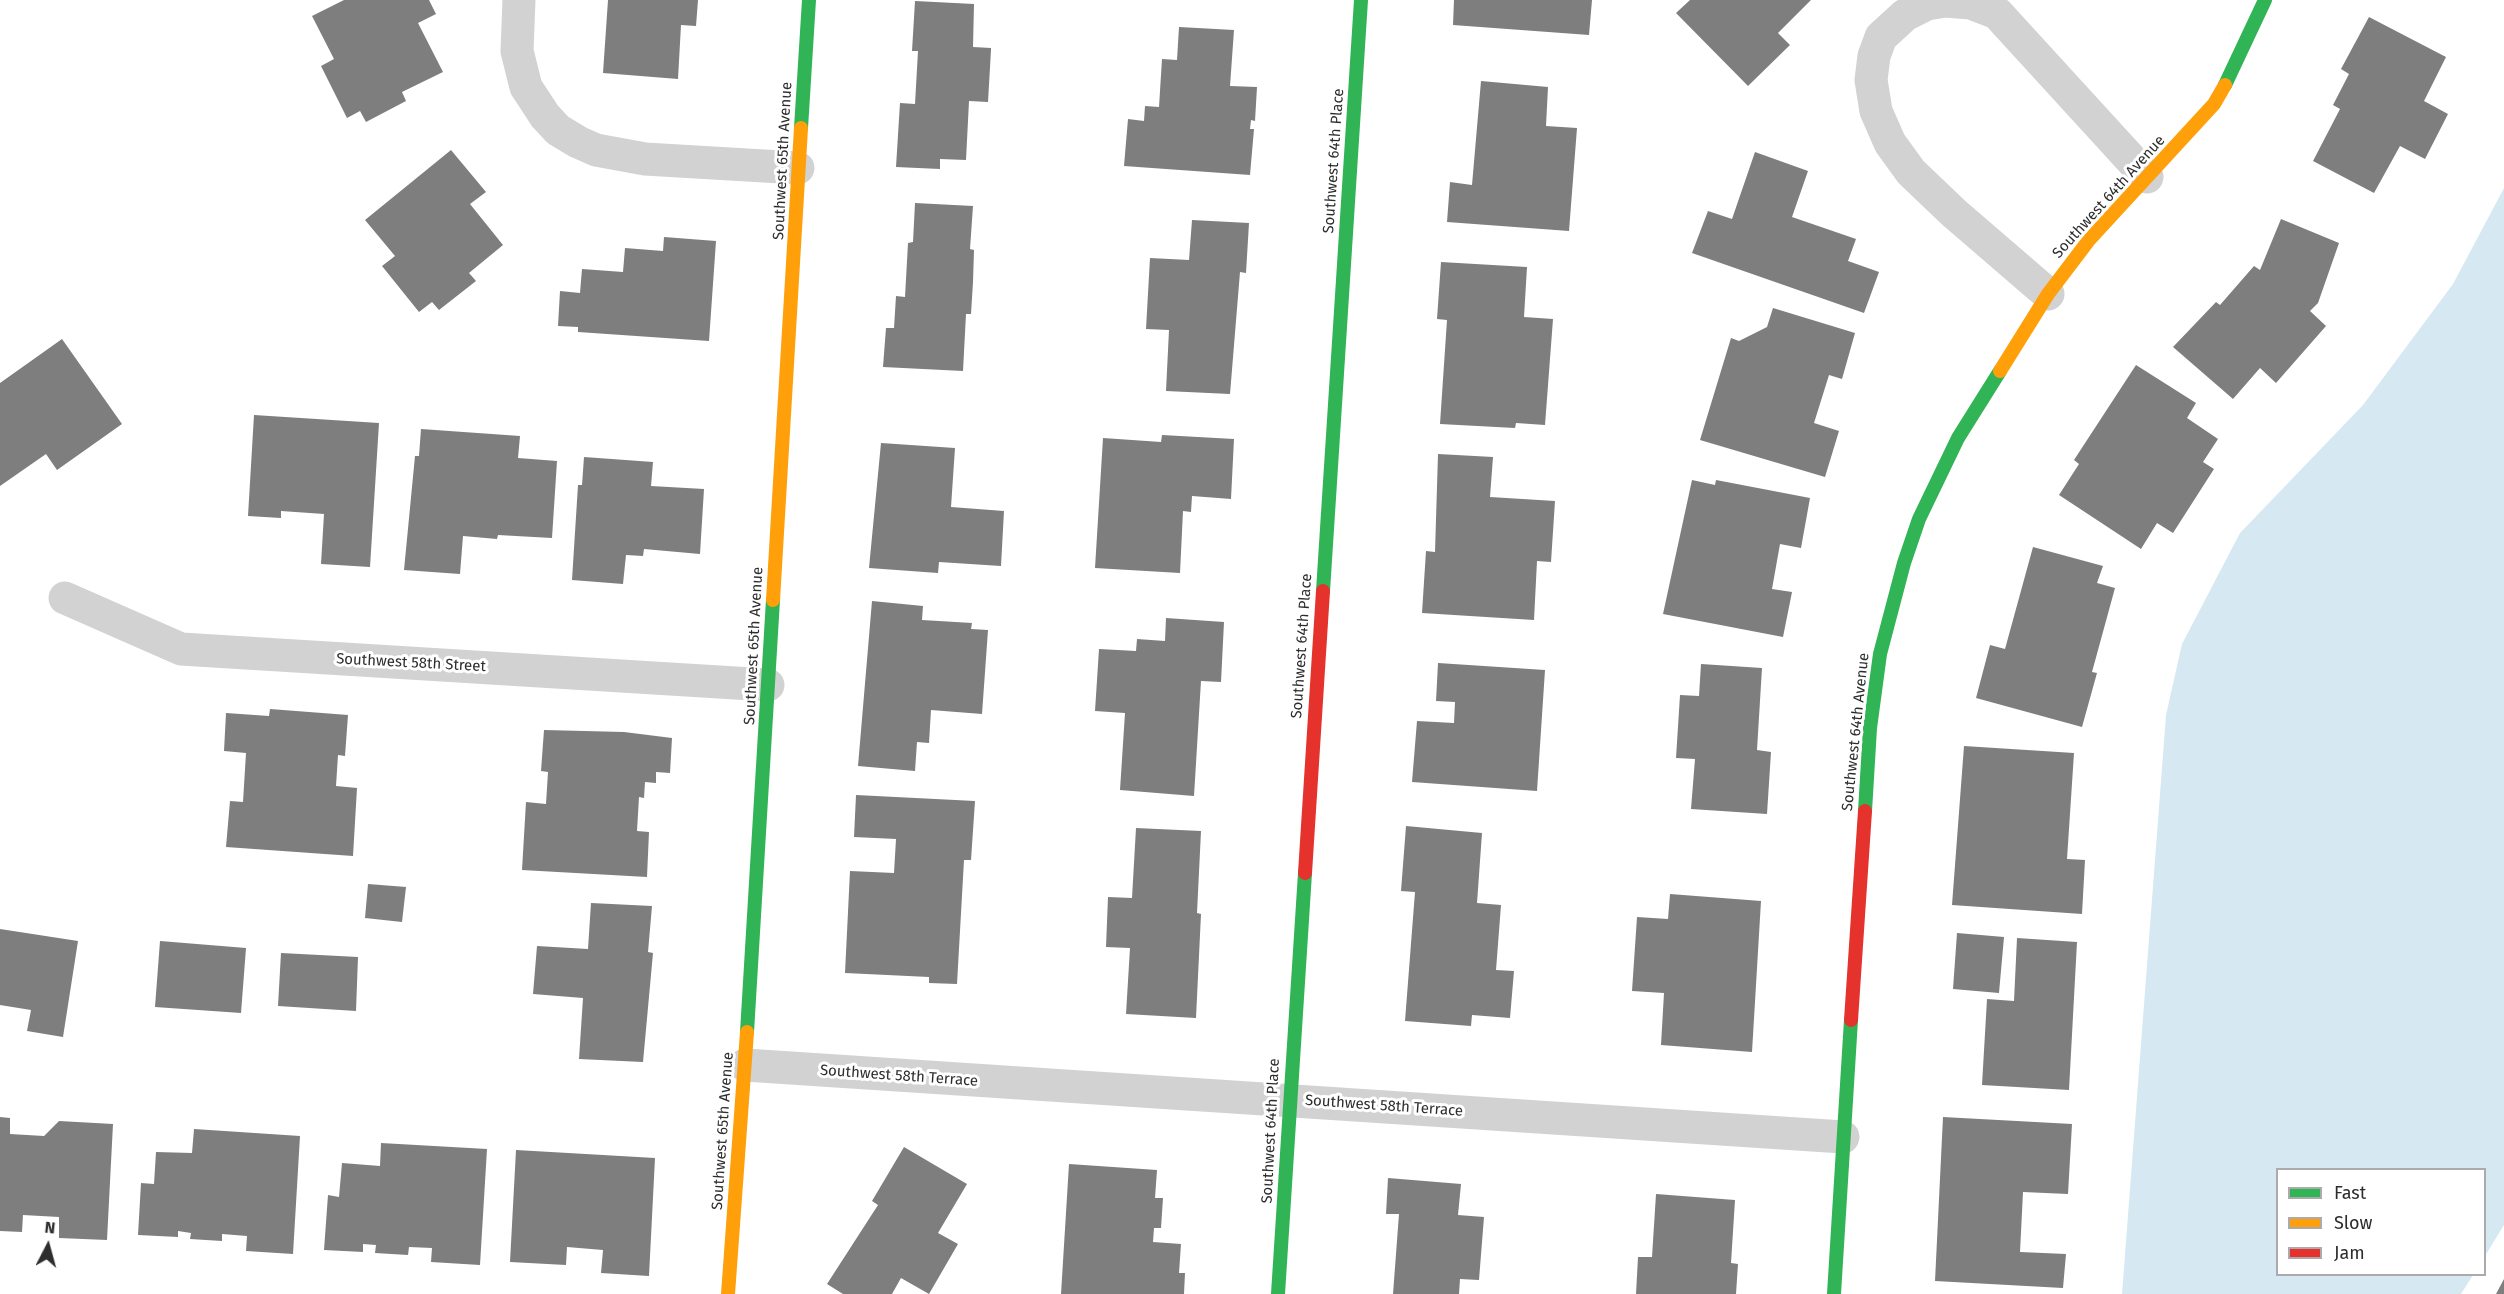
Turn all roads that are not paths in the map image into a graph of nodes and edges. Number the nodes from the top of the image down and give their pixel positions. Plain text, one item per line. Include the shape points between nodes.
1 (519, 0) edge
2 (809, 0) edge
3 (1361, 0) edge
4 (2265, 0) edge
5 (798, 168) junction
6 (2147, 177) junction
7 (2048, 294) junction
8 (66, 598) dead end
9 (768, 685) junction
10 (745, 1065) junction
11 (1289, 1100) junction
12 (1843, 1137) junction
13 (728, 1294) edge
14 (1278, 1294) edge
15 (1834, 1294) edge

1 - 5 street via 517,51 526,87 558,130 596,150 645,159
2 - 5 street, Southwest 65th Avenue
3 - 11 street, Southwest 64th Place
4 - 6 street, Southwest 64th Avenue via 2214,104
5 - 9 street, Southwest 65th Avenue
6 - 7 street, Southwest 64th Avenue via 2089,240
6 - 7 street via 1997,13 1971,3 1926,4 1905,15 1881,37 1871,80 1876,111 1890,143 1911,172
7 - 12 street, Southwest 64th Avenue via 1958,438 1935,483 1919,519 1891,607 1870,728
8 - 9 street, Southwest 58th Street via 182,649
9 - 10 street, Southwest 65th Avenue
10 - 11 street, Southwest 58th Terrace
10 - 13 street, Southwest 65th Avenue
11 - 12 street, Southwest 58th Terrace
11 - 14 street, Southwest 64th Place
12 - 15 street, Southwest 64th Avenue

